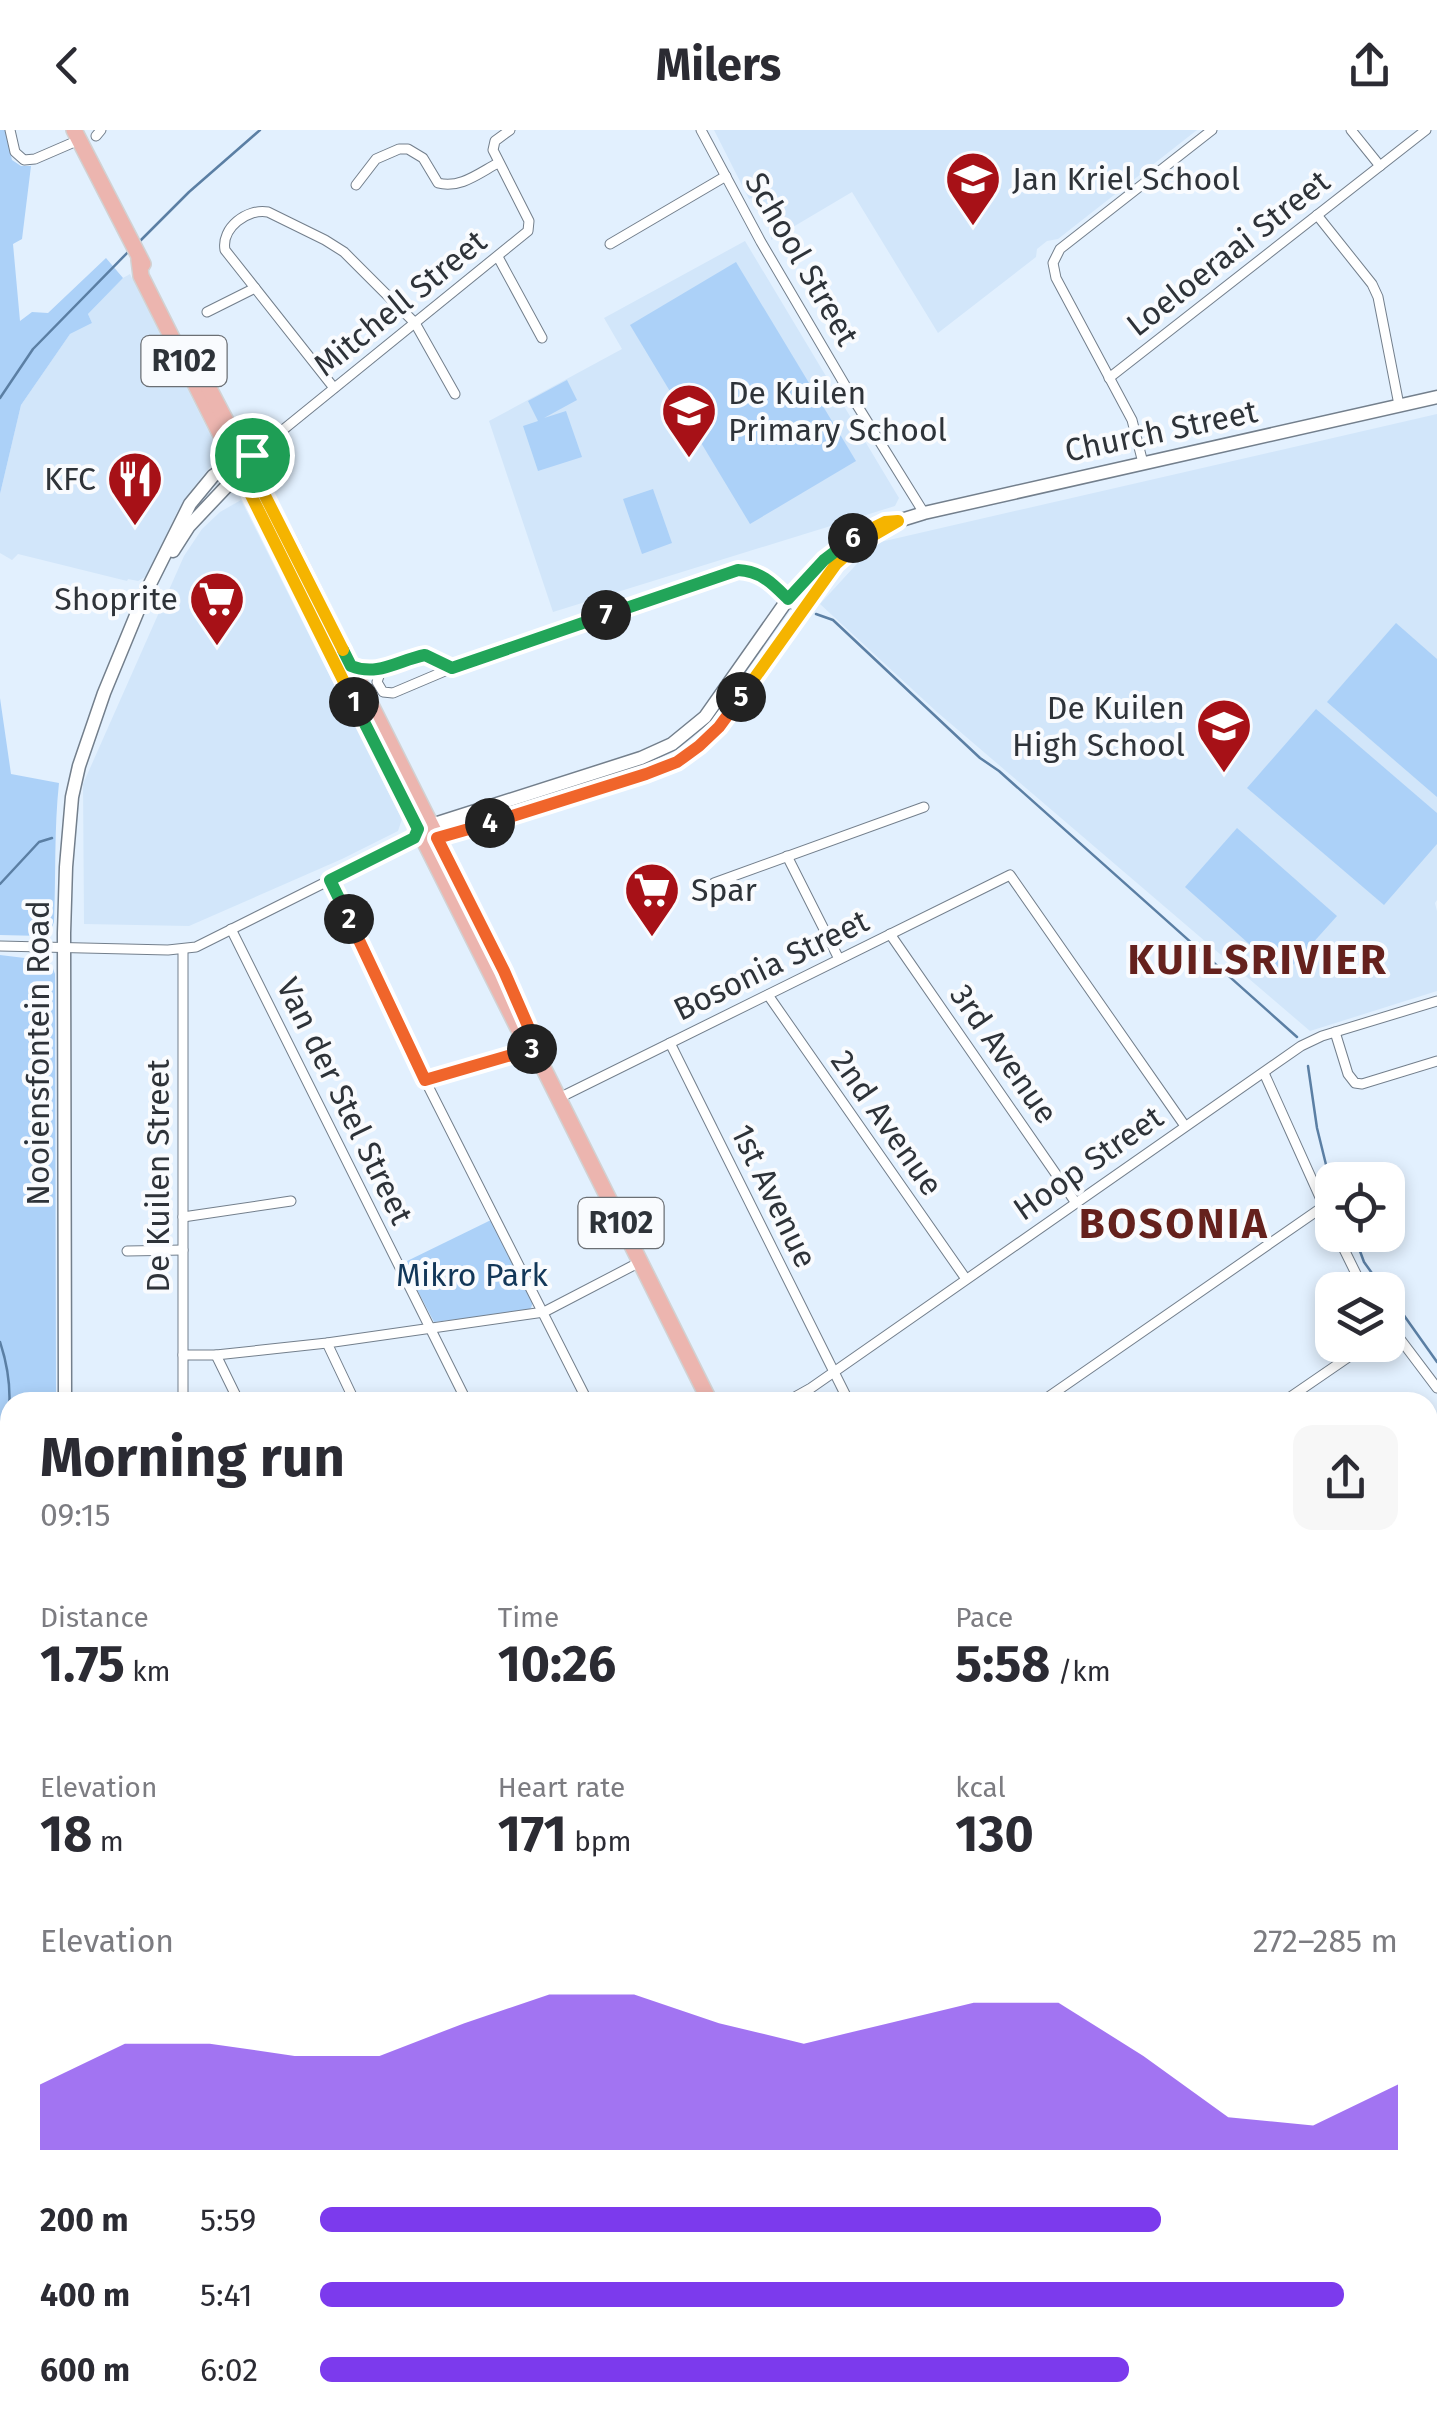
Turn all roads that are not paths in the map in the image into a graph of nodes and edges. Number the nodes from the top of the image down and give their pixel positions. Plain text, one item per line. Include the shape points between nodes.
1 (10, 130) edge
2 (510, 130) edge
3 (701, 130) edge
4 (1212, 130) edge
5 (1351, 130) edge
6 (1426, 130) edge
7 (76, 135) edge
8 (498, 163) junction
9 (1380, 166) junction
10 (726, 176) junction
11 (356, 185) dead end
12 (1318, 215) junction
13 (610, 244) dead end
14 (498, 257) junction
15 (255, 288) junction
16 (207, 312) dead end
17 (415, 323) junction
18 (542, 338) dead end
19 (1109, 378) junction
20 (334, 388) junction
21 (454, 394) dead end
22 (1437, 397) edge
23 (1399, 405) junction
24 (244, 461) junction
25 (1142, 463) junction
26 (924, 513) junction
27 (898, 521) junction
28 (788, 599) junction
29 (800, 611) junction
30 (351, 666) junction
31 (452, 668) junction
32 (381, 670) junction
33 (924, 807) dead end
34 (425, 834) junction
35 (787, 856) junction
36 (330, 880) junction
37 (714, 883) dead end
38 (231, 929) junction
39 (890, 934) junction
40 (0, 946) edge
41 (64, 948) junction
42 (183, 950) junction
43 (838, 960) junction
44 (768, 994) junction
45 (1437, 1001) edge
46 (1335, 1032) junction
47 (670, 1043) junction
48 (532, 1046) junction
49 (1437, 1061) edge
50 (1264, 1073) junction
51 (425, 1080) junction
52 (558, 1098) junction
53 (1185, 1126) junction
54 (1315, 1186) edge
55 (291, 1201) dead end
56 (1076, 1202) junction
57 (1315, 1212) edge
58 (183, 1217) junction
59 (183, 1250) junction
60 (128, 1251) dead end
61 (640, 1262) junction
62 (966, 1279) junction
63 (544, 1312) junction
64 (431, 1328) junction
65 (326, 1343) junction
66 (1405, 1347) edge
67 (216, 1354) junction
68 (183, 1355) junction
69 (1341, 1362) edge
70 (834, 1371) junction
71 (1437, 1388) edge
72 (65, 1392) edge
73 (183, 1392) edge
74 (235, 1392) edge
75 (351, 1392) edge
76 (463, 1392) edge
77 (583, 1392) edge
78 (705, 1392) edge
79 (801, 1392) edge
80 (844, 1392) edge
81 (1056, 1392) edge
82 (1297, 1392) edge

1 - 7 street via 24,160
2 - 8 street via 493,145
3 - 10 street, School Street
4 - 19 street via 1054,258 1056,278
5 - 9 street
6 - 9 street, Loeloeraai Street
7 - 24 main road, R102 via 141,276
8 - 11 street via 446,186 424,158 399,150 376,159
8 - 14 street, Mitchell Street via 530,221 528,231
9 - 12 street, Loeloeraai Street
10 - 13 street
10 - 26 street, School Street
12 - 19 street, Loeloeraai Street
12 - 23 street via 1378,297
14 - 17 street, Mitchell Street
14 - 18 street
15 - 16 street
15 - 17 street via 223,242 226,232 258,210 344,252
15 - 20 street
17 - 20 street, Mitchell Street
17 - 21 street
19 - 25 street via 1132,420
20 - 24 street, Mitchell Street
22 - 23 street, Church Street
23 - 25 street, Church Street
24 - 30 main road, R102
24 - 34 main road, R102
24 - 41 street, Nooiensfontein Road via 214,476 180,521 104,693 72,797
25 - 26 street, Church Street
26 - 27 street, Church Street
27 - 28 street, Church Street via 842,545
27 - 29 street, Church Street via 844,555
28 - 29 street
28 - 31 street via 766,578 738,570
28 - 34 street, Church Street via 706,717 672,744
29 - 34 street, Church Street via 719,727 677,762
30 - 32 street
30 - 34 main road, R102
31 - 32 street via 425,655
31 - 32 street via 393,693 380,688
33 - 35 street
34 - 36 street
34 - 48 main road, R102 via 504,971
35 - 37 street
35 - 43 street
36 - 38 street
36 - 51 street
38 - 42 street
38 - 64 street, Van der Stel Street
39 - 43 street, Bosonia Street
39 - 53 street, Bosonia Street via 1006,875 1014,878
39 - 56 street, 3rd Avenue
40 - 41 street
41 - 42 street
41 - 72 street, Nooiensfontein Road
42 - 58 street, De Kuilen Street
43 - 44 street, Bosonia Street
44 - 47 street, Bosonia Street
44 - 62 street, 2nd Avenue
45 - 46 street, Hoop Street
46 - 49 street via 1355,1083
46 - 50 street, Hoop Street
47 - 52 street, Bosonia Street
47 - 70 street, 1st Avenue
48 - 51 street
48 - 52 main road, R102
50 - 53 street, Hoop Street
50 - 54 street
51 - 63 street
52 - 61 main road, R102
53 - 56 street, Hoop Street
55 - 58 street
56 - 62 street, Hoop Street
57 - 81 street
58 - 59 street, De Kuilen Street
59 - 60 street
59 - 68 street, De Kuilen Street
61 - 63 street
61 - 78 main road, R102
62 - 70 street, Hoop Street
63 - 64 street
63 - 77 street
64 - 65 street
64 - 76 street, Van der Stel Street
65 - 67 street
65 - 75 street
66 - 71 street
67 - 68 street
67 - 74 street
68 - 73 street, De Kuilen Street
69 - 82 street
70 - 79 street, Hoop Street
70 - 80 street, 1st Avenue

